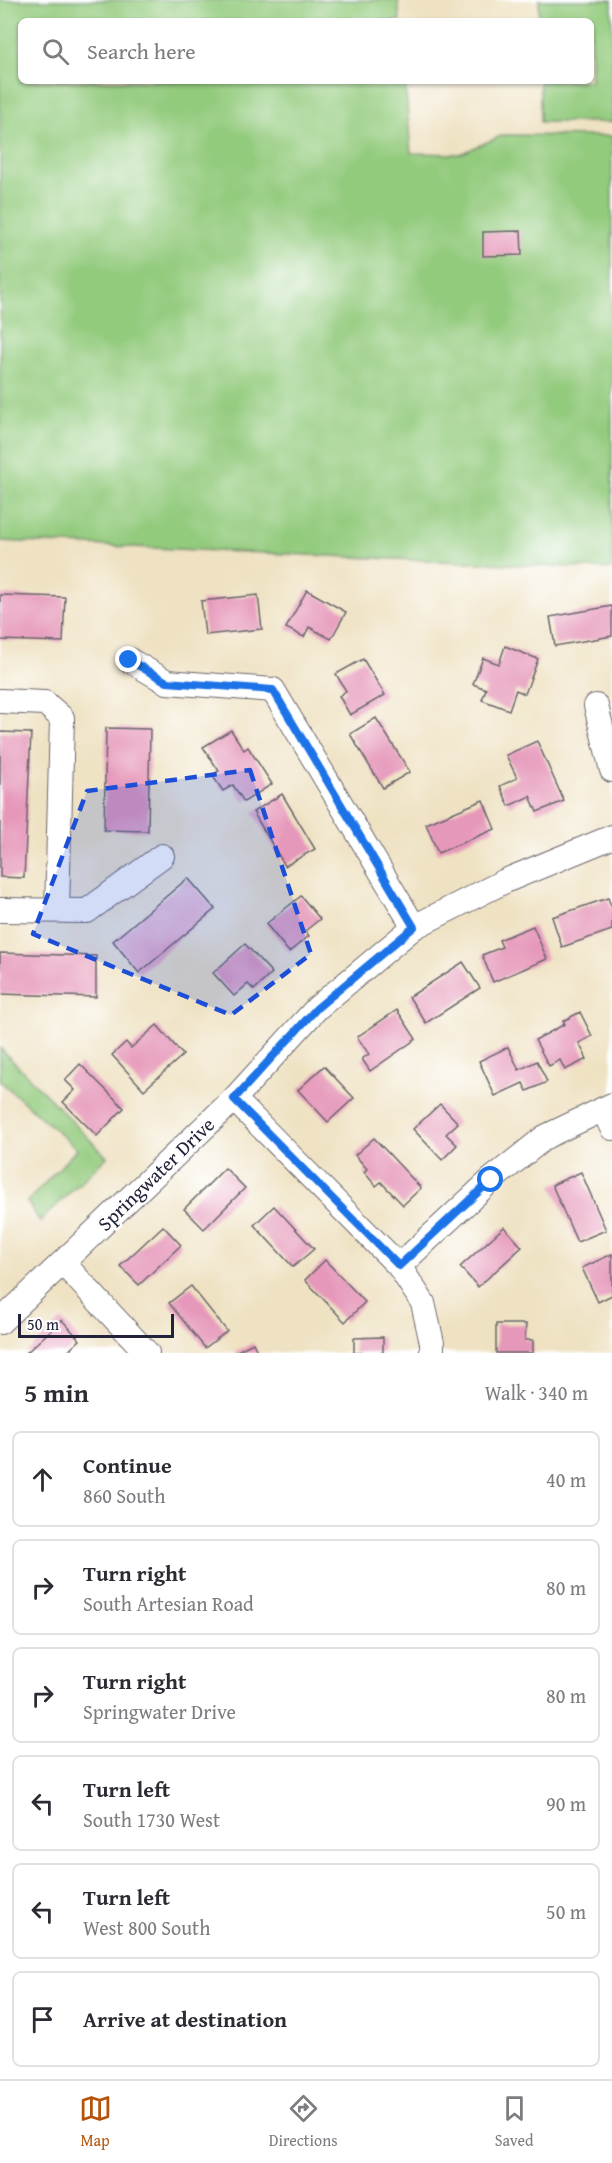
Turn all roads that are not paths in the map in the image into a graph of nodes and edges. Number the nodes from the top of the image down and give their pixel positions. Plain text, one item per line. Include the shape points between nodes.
1 (129, 660) dead end
2 (0, 701) edge
3 (596, 706) dead end
4 (612, 770) edge
5 (612, 837) edge
6 (162, 856) dead end
7 (0, 910) edge
8 (57, 910) junction
9 (414, 927) junction
10 (234, 1099) junction
11 (609, 1114) edge
12 (63, 1263) junction
13 (399, 1266) junction
14 (0, 1322) edge
15 (147, 1353) edge
16 (432, 1353) edge

1 - 9 street via 167,682 273,690
2 - 8 street via 45,703 62,718
3 - 4 street
5 - 9 street, Springwater Drive via 505,881
6 - 8 street via 87,911
7 - 8 street
9 - 10 street, Springwater Drive via 317,1008
10 - 12 street, Springwater Drive
10 - 13 street
11 - 13 street via 545,1137 491,1180
12 - 14 street, Springwater Drive
12 - 15 street
13 - 16 street via 423,1303

